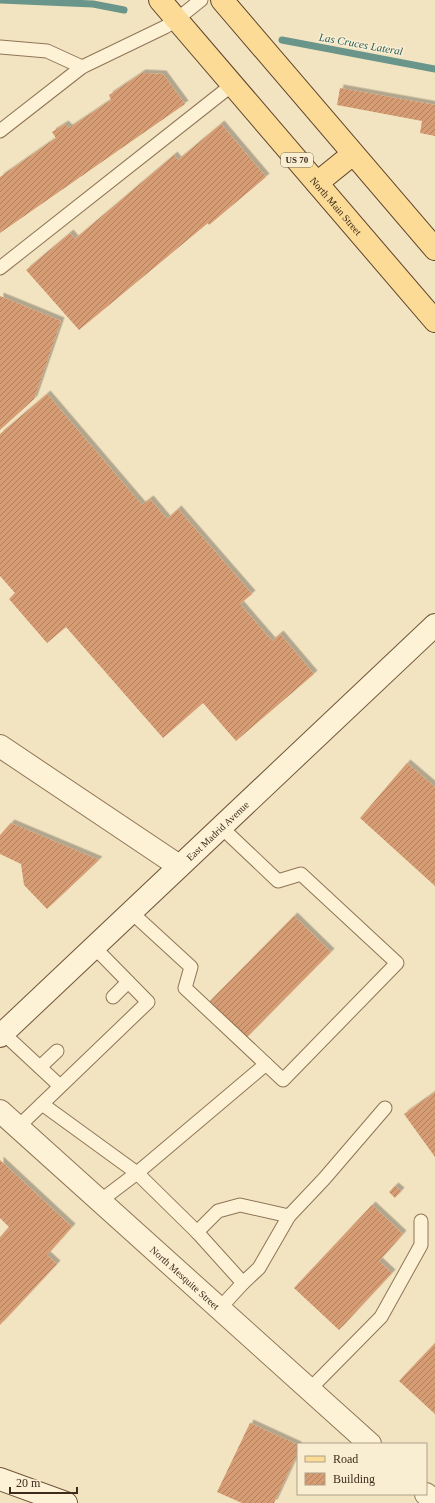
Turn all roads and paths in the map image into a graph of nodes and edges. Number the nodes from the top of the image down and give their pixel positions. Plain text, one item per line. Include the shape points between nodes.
1 (160, 0) edge
2 (202, 0) edge
3 (222, 0) edge
4 (176, 20) junction
5 (0, 47) edge
6 (82, 67) junction
7 (232, 85) junction
8 (0, 131) edge
9 (353, 154) junction
10 (317, 183) junction
11 (435, 249) edge
12 (0, 268) edge
13 (435, 320) edge
14 (435, 625) edge
15 (0, 746) edge
16 (220, 827) junction
17 (179, 866) junction
18 (131, 912) junction
19 (94, 947) junction
20 (128, 982) junction
21 (113, 997) dead end
22 (2, 1035) edge
23 (57, 1051) dead end
24 (266, 1064) junction
25 (40, 1067) junction
26 (60, 1086) junction
27 (42, 1104) junction
28 (385, 1108) dead end
29 (0, 1111) edge
30 (18, 1127) junction
31 (137, 1173) junction
32 (100, 1201) junction
33 (289, 1216) junction
34 (422, 1221) dead end
35 (197, 1232) junction
36 (243, 1283) junction
37 (220, 1308) junction
38 (309, 1390) junction
39 (369, 1443) edge
40 (0, 1479) edge
41 (427, 1495) edge
42 (435, 1502) edge
43 (66, 1503) edge

1 - 4 main road, North Main Street / US 70
2 - 4 lane
3 - 9 main road
4 - 6 lane
4 - 7 main road, North Main Street / US 70
5 - 6 lane via 47,51
6 - 8 lane
7 - 10 main road, North Main Street / US 70
7 - 12 lane
9 - 10 main road
9 - 11 main road
10 - 13 main road, North Main Street / US 70
14 - 16 street, East Madrid Avenue
15 - 17 street
16 - 17 street, East Madrid Avenue
16 - 24 lane via 278,882 300,874 397,963 283,1080
17 - 18 street, East Madrid Avenue
18 - 19 street, East Madrid Avenue
18 - 24 lane via 191,967 185,988
19 - 20 lane
19 - 22 street, East Madrid Avenue
20 - 21 lane
20 - 26 lane via 148,1002
22 - 25 lane
23 - 25 lane
24 - 31 lane
25 - 26 lane
26 - 27 lane
27 - 30 lane
27 - 31 lane
28 - 33 lane
29 - 30 street, North Mesquite Street
30 - 32 street, North Mesquite Street
31 - 32 lane
31 - 35 lane
32 - 37 street, North Mesquite Street
33 - 35 lane via 240,1205 218,1211
33 - 36 lane via 259,1268
34 - 38 lane via 421,1245 381,1316
35 - 36 lane
36 - 37 lane
37 - 38 street, North Mesquite Street
38 - 39 street, North Mesquite Street
40 - 43 street
41 - 42 street

